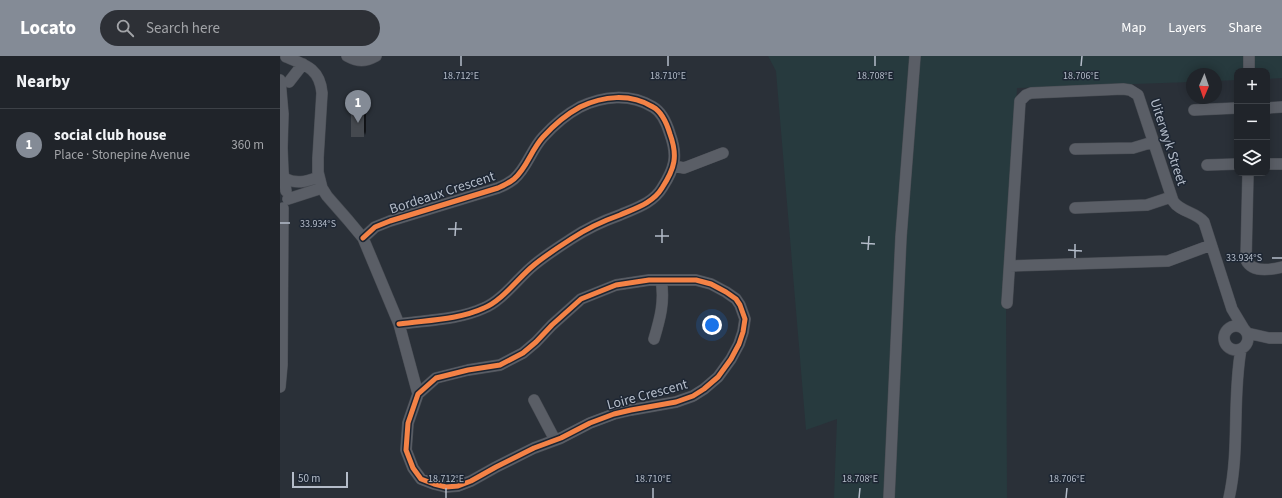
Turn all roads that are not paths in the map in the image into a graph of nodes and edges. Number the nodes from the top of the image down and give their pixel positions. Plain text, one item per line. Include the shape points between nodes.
1 (347, 56) edge
2 (376, 56) edge
3 (915, 56) edge
4 (1249, 56) edge
5 (286, 57) edge
6 (303, 64) junction
7 (1249, 68) edge
8 (285, 80) edge
9 (1282, 107) edge
10 (1234, 108) edge
11 (1270, 108) edge
12 (1194, 110) dead end
13 (1154, 142) junction
14 (1075, 149) dead end
15 (281, 152) edge
16 (723, 153) dead end
17 (1234, 164) edge
18 (1270, 164) edge
19 (1282, 164) edge
20 (1208, 165) dead end
21 (674, 166) junction
22 (1248, 176) edge
23 (321, 183) junction
24 (284, 195) edge
25 (1171, 197) junction
26 (1075, 208) dead end
27 (363, 238) junction
28 (280, 240) edge
29 (1212, 246) junction
30 (283, 256) junction
31 (1010, 266) junction
32 (1282, 267) edge
33 (661, 280) junction
34 (1007, 304) dead end
35 (1232, 309) junction
36 (399, 324) junction
37 (1227, 330) junction
38 (1246, 331) junction
39 (1269, 338) junction
40 (1282, 338) edge
41 (654, 340) dead end
42 (1243, 347) junction
43 (1228, 348) junction
44 (1237, 369) junction
45 (280, 387) edge
46 (418, 394) junction
47 (534, 400) dead end
48 (555, 440) junction
49 (888, 498) edge
50 (1229, 498) edge

1 - 2 street via 362,61
3 - 49 street via 901,237
4 - 7 street
5 - 6 street
6 - 8 street
6 - 23 street via 314,71 321,85 318,158
8 - 15 street
9 - 11 street
10 - 12 street
13 - 14 street via 1133,148
13 - 25 street, Uiterwyk Street
13 - 31 street, Uiterwyk Street via 1138,95 1130,90 1031,93 1022,98 1019,106
15 - 24 street
16 - 21 street via 690,166
17 - 20 street
18 - 19 street
21 - 27 street, Bordeaux Crescent via 675,147 662,116 654,107 625,97 609,97 580,108 557,124 542,138 522,171 513,180 498,188 390,221 375,227
21 - 36 street, Bordeaux Crescent via 657,196 556,248 487,307 460,317
22 - 32 street via 1246,256 1249,265 1269,270
23 - 24 street
23 - 24 street via 289,181
23 - 27 street via 327,196
24 - 30 street
25 - 26 street via 1147,205
25 - 29 street, Uiterwyk Street via 1176,205 1201,218
27 - 36 street
28 - 30 street
29 - 31 street via 1168,261
29 - 35 street, Uiterwyk Street
30 - 45 street
31 - 34 street, Uiterwyk Street
33 - 41 street via 662,310
33 - 46 street, Loire Crescent via 616,285 581,299 523,353 500,365 436,378
33 - 48 street, Loire Crescent via 696,280 711,284 736,299 743,311 745,324 731,359 718,377 692,396 676,402 614,414
35 - 37 street
35 - 38 street, Uiterwyk Street
36 - 46 street
37 - 38 street via 1238,326
37 - 43 street via 1224,339
38 - 39 street
38 - 42 street via 1248,337
39 - 40 street
39 - 42 street
42 - 43 street via 1236,350
42 - 44 street
43 - 44 street
44 - 50 street via 1234,467
46 - 48 street, Loire Crescent via 408,423 406,450 413,468 421,479 434,484 458,486
47 - 48 street

